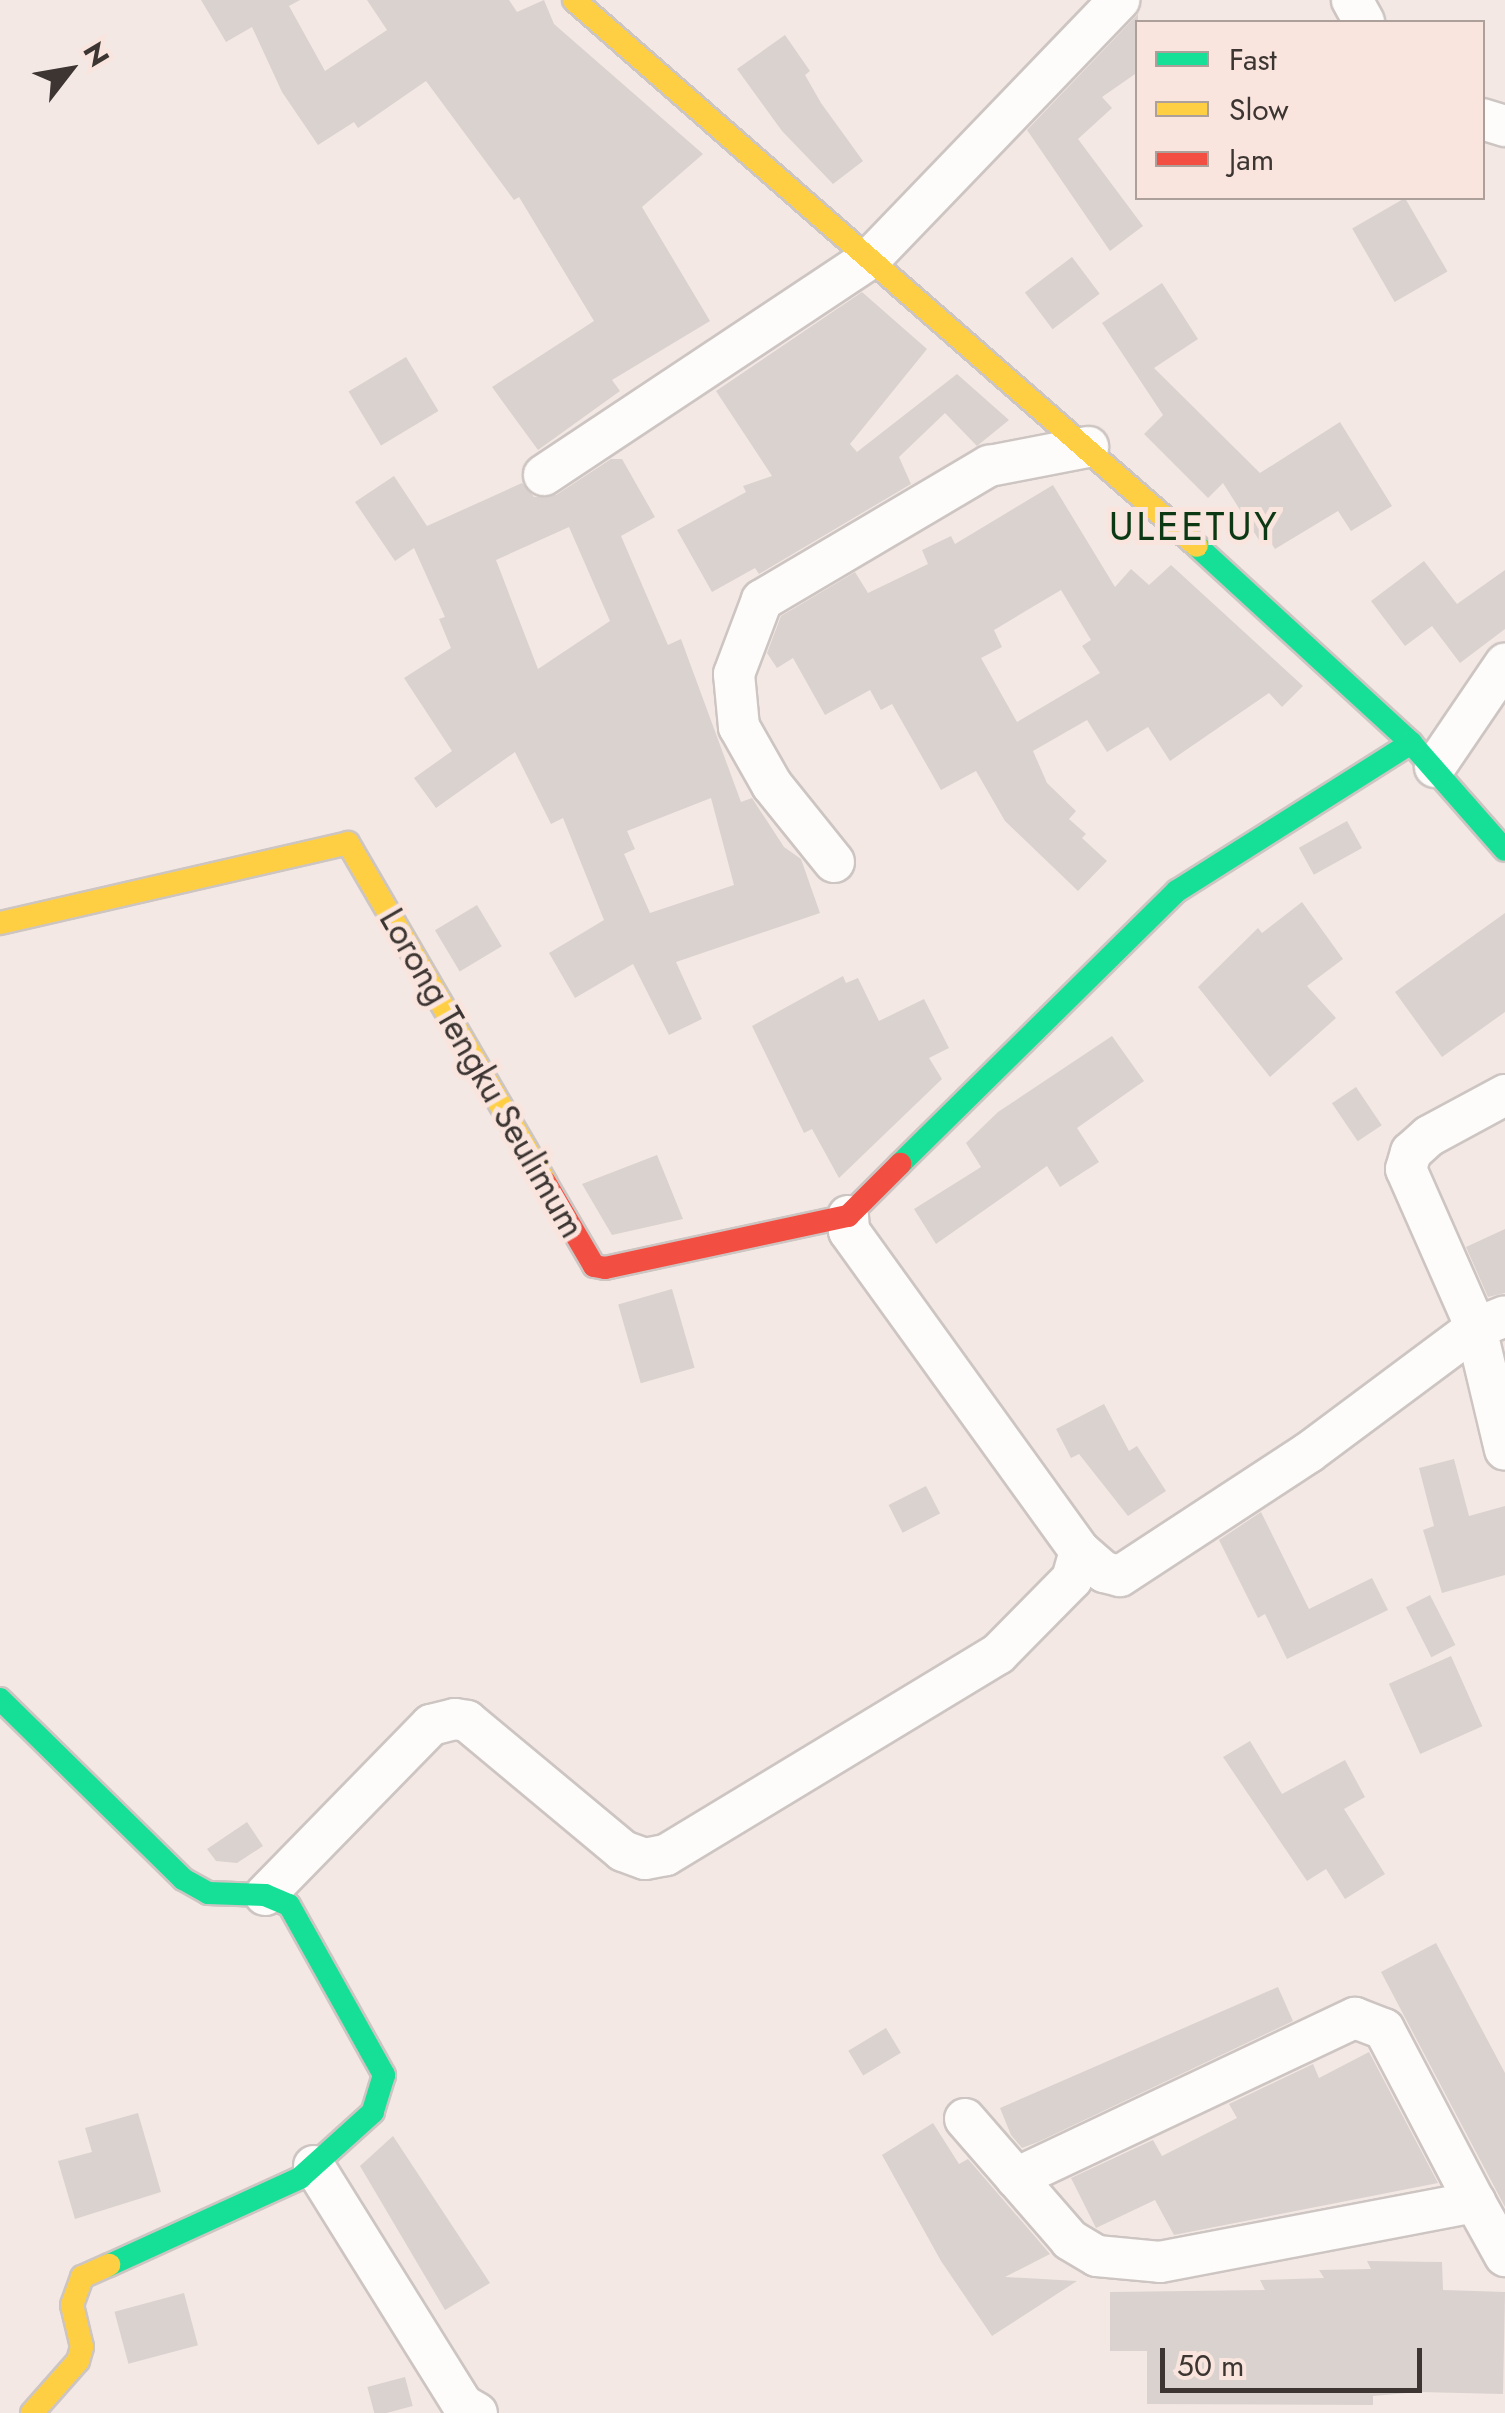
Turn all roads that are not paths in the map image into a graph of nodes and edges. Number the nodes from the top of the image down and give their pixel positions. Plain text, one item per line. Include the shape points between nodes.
1 (574, 0) edge
2 (1118, 0) edge
3 (871, 258) junction
4 (1088, 447) junction
5 (544, 475) dead end
6 (1505, 664) edge
7 (1423, 755) junction
8 (1505, 850) edge
9 (834, 862) dead end
10 (0, 923) edge
11 (1505, 1096) edge
12 (848, 1216) junction
13 (1490, 1322) edge
14 (1505, 1450) edge
15 (1080, 1550) junction
16 (0, 1700) edge
17 (265, 1895) junction
18 (964, 2119) dead end
19 (314, 2166) junction
20 (1016, 2178) junction
21 (1476, 2202) junction
22 (1505, 2256) edge
23 (459, 2410) edge
24 (32, 2413) edge

1 - 3 street
2 - 3 street
3 - 4 street
3 - 5 street
4 - 7 street
4 - 9 street via 989,466 762,600 734,674 739,727 772,786
6 - 7 street
7 - 8 street
7 - 12 street via 1177,891
10 - 12 street, Lorong Tengku Seulimum via 348,844 594,1266
11 - 13 street via 1429,1136 1411,1152 1406,1170
12 - 15 street via 848,1231
13 - 14 street
13 - 15 street via 1135,1572 1104,1572
15 - 17 street via 1072,1578 998,1654 666,1854 645,1858 624,1850 467,1721 455,1719 431,1725
16 - 17 street via 183,1880 208,1892
17 - 19 street via 289,1905 384,2075 373,2112
18 - 20 street
19 - 23 street
19 - 24 street via 229,2214 82,2277 72,2304 82,2347 78,2361
20 - 21 street via 1070,2240 1096,2256 1130,2262 1160,2262
20 - 21 street via 1355,2018 1384,2029
21 - 22 street

